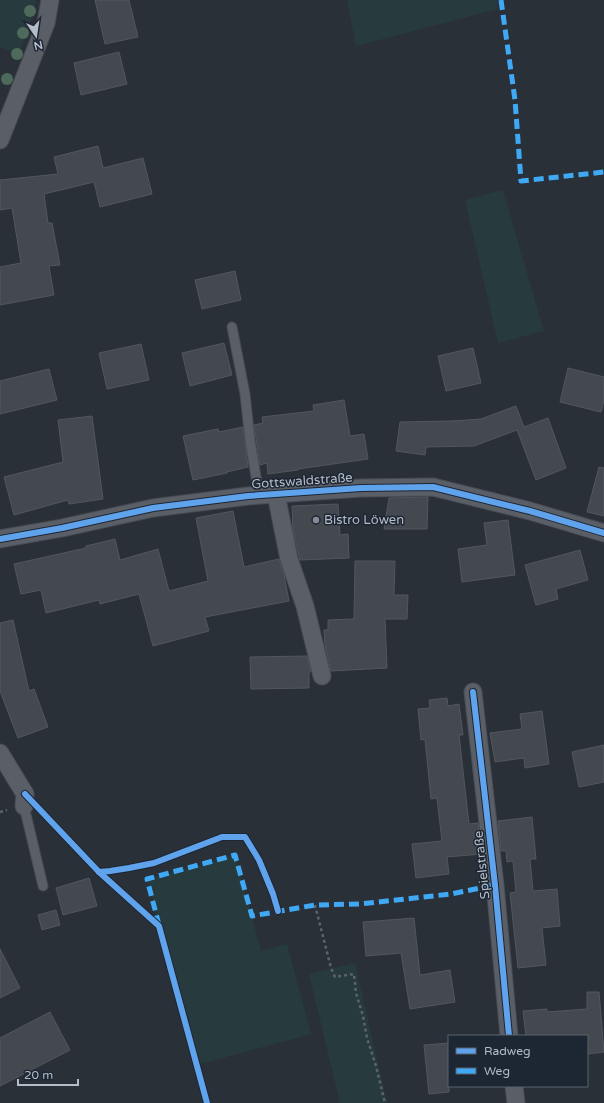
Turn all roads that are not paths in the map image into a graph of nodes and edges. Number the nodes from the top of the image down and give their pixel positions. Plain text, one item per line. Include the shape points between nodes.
1 (50, 0) edge
2 (0, 140) edge
3 (232, 327) dead end
4 (267, 494) junction
5 (604, 533) edge
6 (0, 539) edge
7 (322, 676) dead end
8 (473, 692) dead end
9 (0, 753) edge
10 (24, 806) joint
11 (43, 886) dead end
12 (509, 1035) edge
13 (514, 1087) edge
14 (516, 1103) edge

1 - 2 street via 46,23
3 - 4 lane, Gottswaldstraße via 245,394 250,440
4 - 5 street, Gottswaldstraße via 361,488 433,487 530,510
4 - 6 street, Gottswaldstraße via 153,508
4 - 7 street, Gottswaldstraße via 305,606
8 - 12 street, Spielstraße
9 - 10 street via 25,794
10 - 11 lane
13 - 14 street

